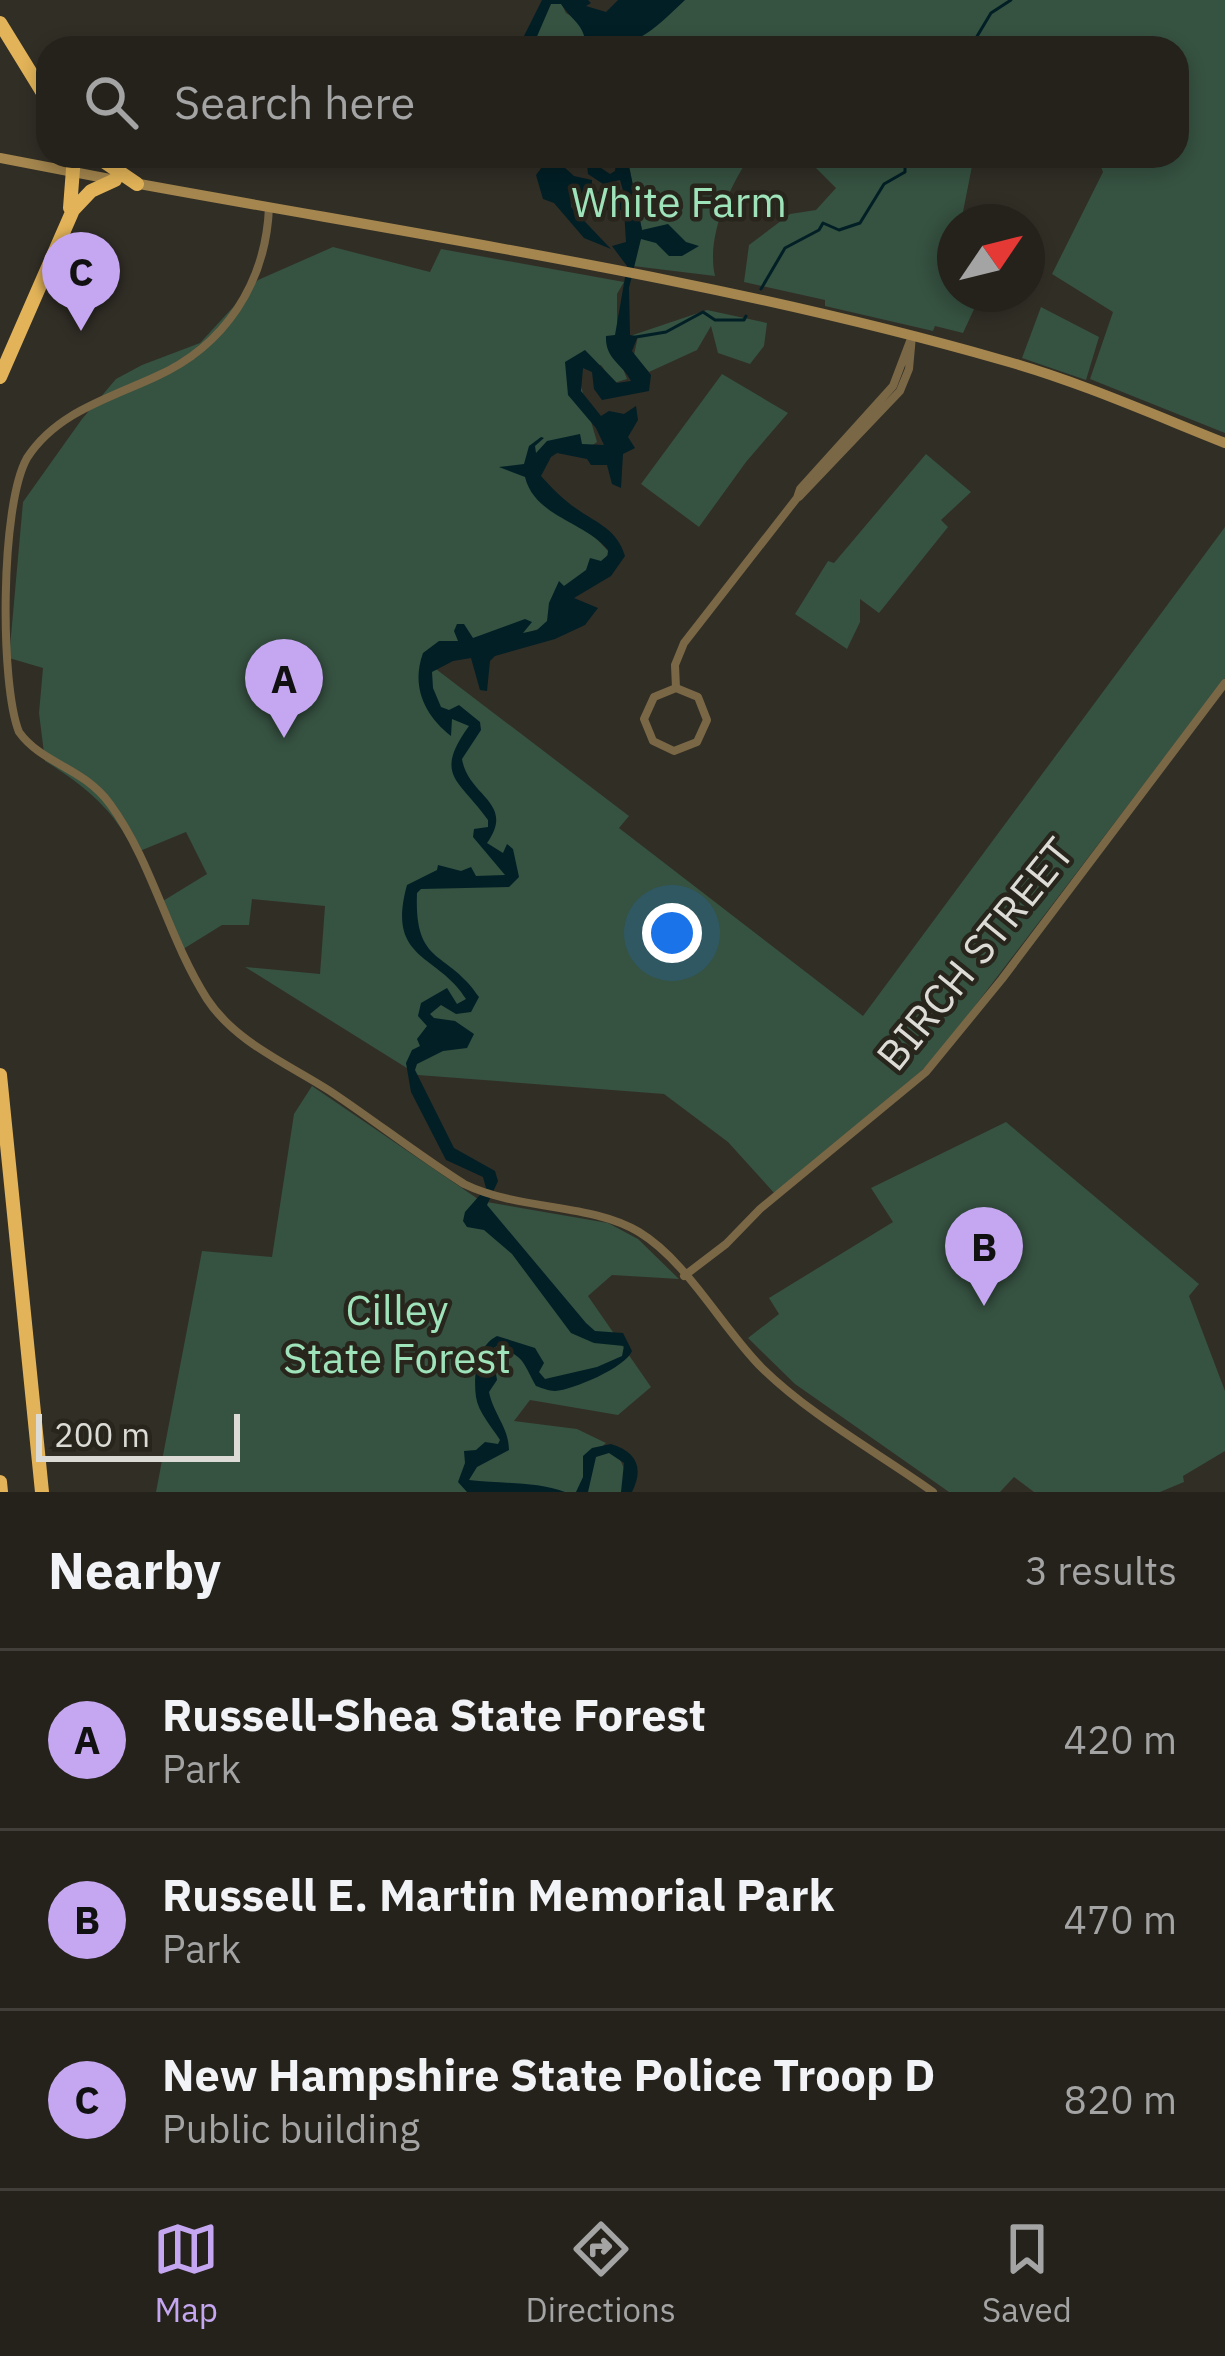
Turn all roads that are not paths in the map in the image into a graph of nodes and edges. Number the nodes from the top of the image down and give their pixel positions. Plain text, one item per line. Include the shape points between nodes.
1 (0, 23) edge
2 (36, 82) edge
3 (0, 158) edge
4 (36, 165) edge
5 (49, 168) edge
6 (74, 168) edge
7 (114, 168) edge
8 (74, 173) junction
9 (115, 180) junction
10 (137, 184) junction
11 (268, 206) junction
12 (66, 225) junction
13 (912, 336) junction
14 (0, 377) edge
15 (1225, 443) edge
16 (1225, 683) edge
17 (676, 688) junction
18 (0, 1075) edge
19 (684, 1276) junction
20 (0, 1482) edge
21 (1, 1492) edge
22 (42, 1492) edge
23 (933, 1492) edge

1 - 2 highway
3 - 4 main road
5 - 8 main road
6 - 8 highway
7 - 10 highway
8 - 9 main road
8 - 12 highway
9 - 10 main road
9 - 12 highway via 81,200
10 - 11 main road
11 - 13 main road
11 - 19 street via 257,272 220,332 176,367 54,427 15,479 3,526 3,693 22,737 83,775 110,805 198,984 227,1022 477,1191 620,1222 651,1240
12 - 14 highway
13 - 15 main road via 1050,375
13 - 17 street via 907,376 831,457 685,643
16 - 19 street, BIRCH STREET via 926,1072
17 - 17 street via 698,698 707,720 697,742 674,751 653,741 644,718 654,697
18 - 22 highway
19 - 23 street via 778,1382
20 - 21 highway

